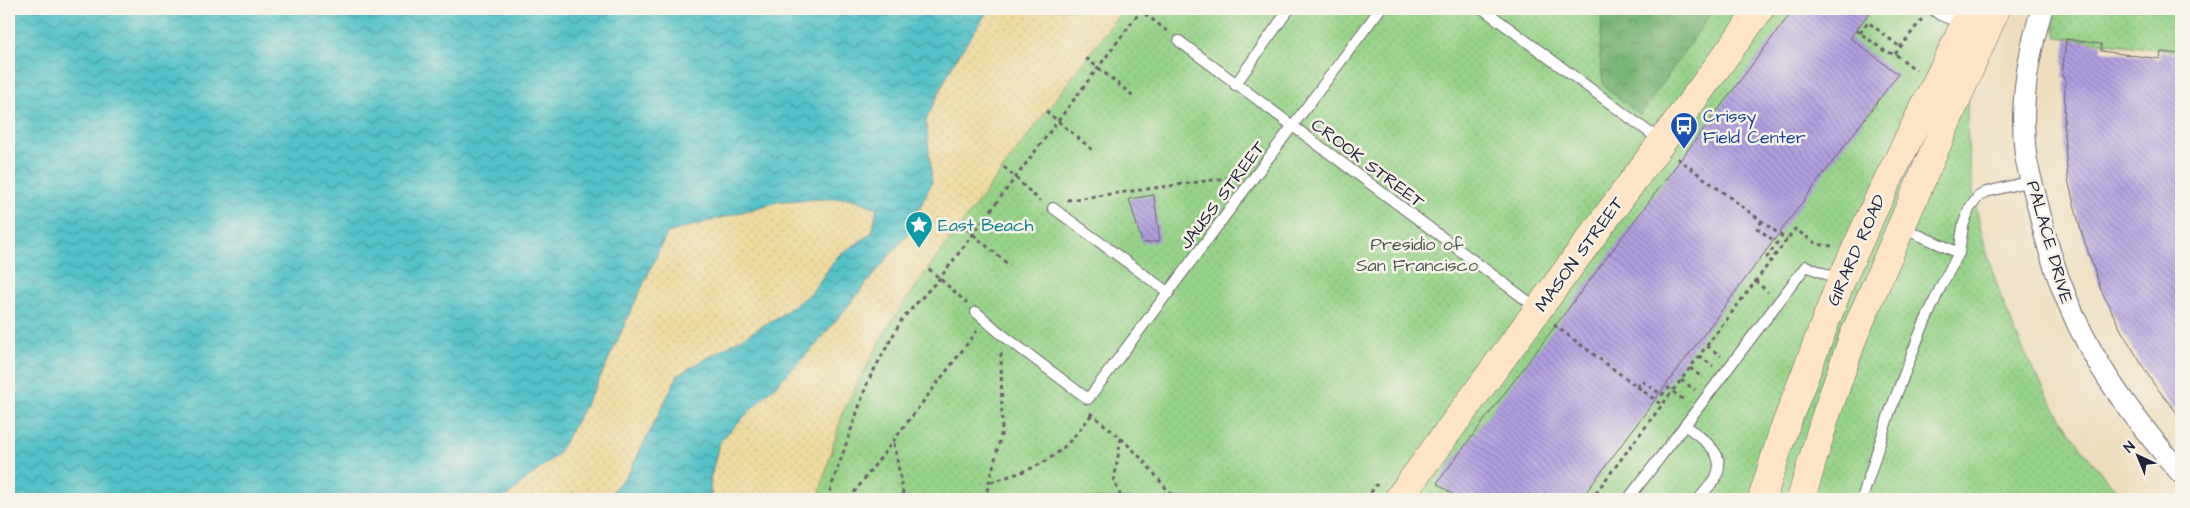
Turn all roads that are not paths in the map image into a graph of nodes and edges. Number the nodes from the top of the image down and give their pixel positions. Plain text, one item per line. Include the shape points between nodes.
1 (1288, 9) edge
2 (1380, 9) edge
3 (1483, 9) edge
4 (1760, 9) edge
5 (1932, 9) edge
6 (1996, 9) edge
7 (2042, 9) edge
8 (1967, 17) edge
9 (1179, 41) road end
10 (1235, 85) junction
11 (1292, 127) junction
12 (1661, 141) junction
13 (2032, 181) junction
14 (1054, 208) dead end
15 (1900, 226) junction
16 (1959, 253) junction
17 (1841, 280) junction
18 (1169, 293) junction
19 (976, 312) road end
20 (1548, 318) junction
21 (1685, 425) junction
22 (2181, 473) edge
23 (1398, 499) edge
24 (1628, 499) edge
25 (1699, 499) edge
26 (1762, 499) edge
27 (1801, 499) edge
28 (1862, 499) edge

1 - 10 lane
2 - 11 lane, JAUSS STREET
3 - 12 lane
4 - 12 main road, MASON STREET
5 - 8 lane via 1940,15
6 - 15 main road, GIRARD ROAD
7 - 13 street, PALACE DRIVE via 2024,88 2024,136
8 - 17 main road, GIRARD ROAD
9 - 10 lane, CROOK STREET
10 - 11 lane, CROOK STREET
11 - 18 lane, JAUSS STREET
11 - 20 lane, CROOK STREET
12 - 20 main road, MASON STREET
13 - 16 lane via 1993,189 1978,197 1966,218
13 - 22 street, PALACE DRIVE via 2055,270 2079,329 2100,368 2133,415
14 - 18 lane
15 - 16 lane
15 - 27 main road, GIRARD ROAD via 1854,335
16 - 28 lane via 1916,341
17 - 21 lane via 1806,266
17 - 26 main road, GIRARD ROAD via 1783,432
18 - 19 lane, JAUSS STREET via 1088,399
20 - 23 main road, MASON STREET
21 - 24 lane
21 - 25 lane via 1709,444 1720,465 1716,477

